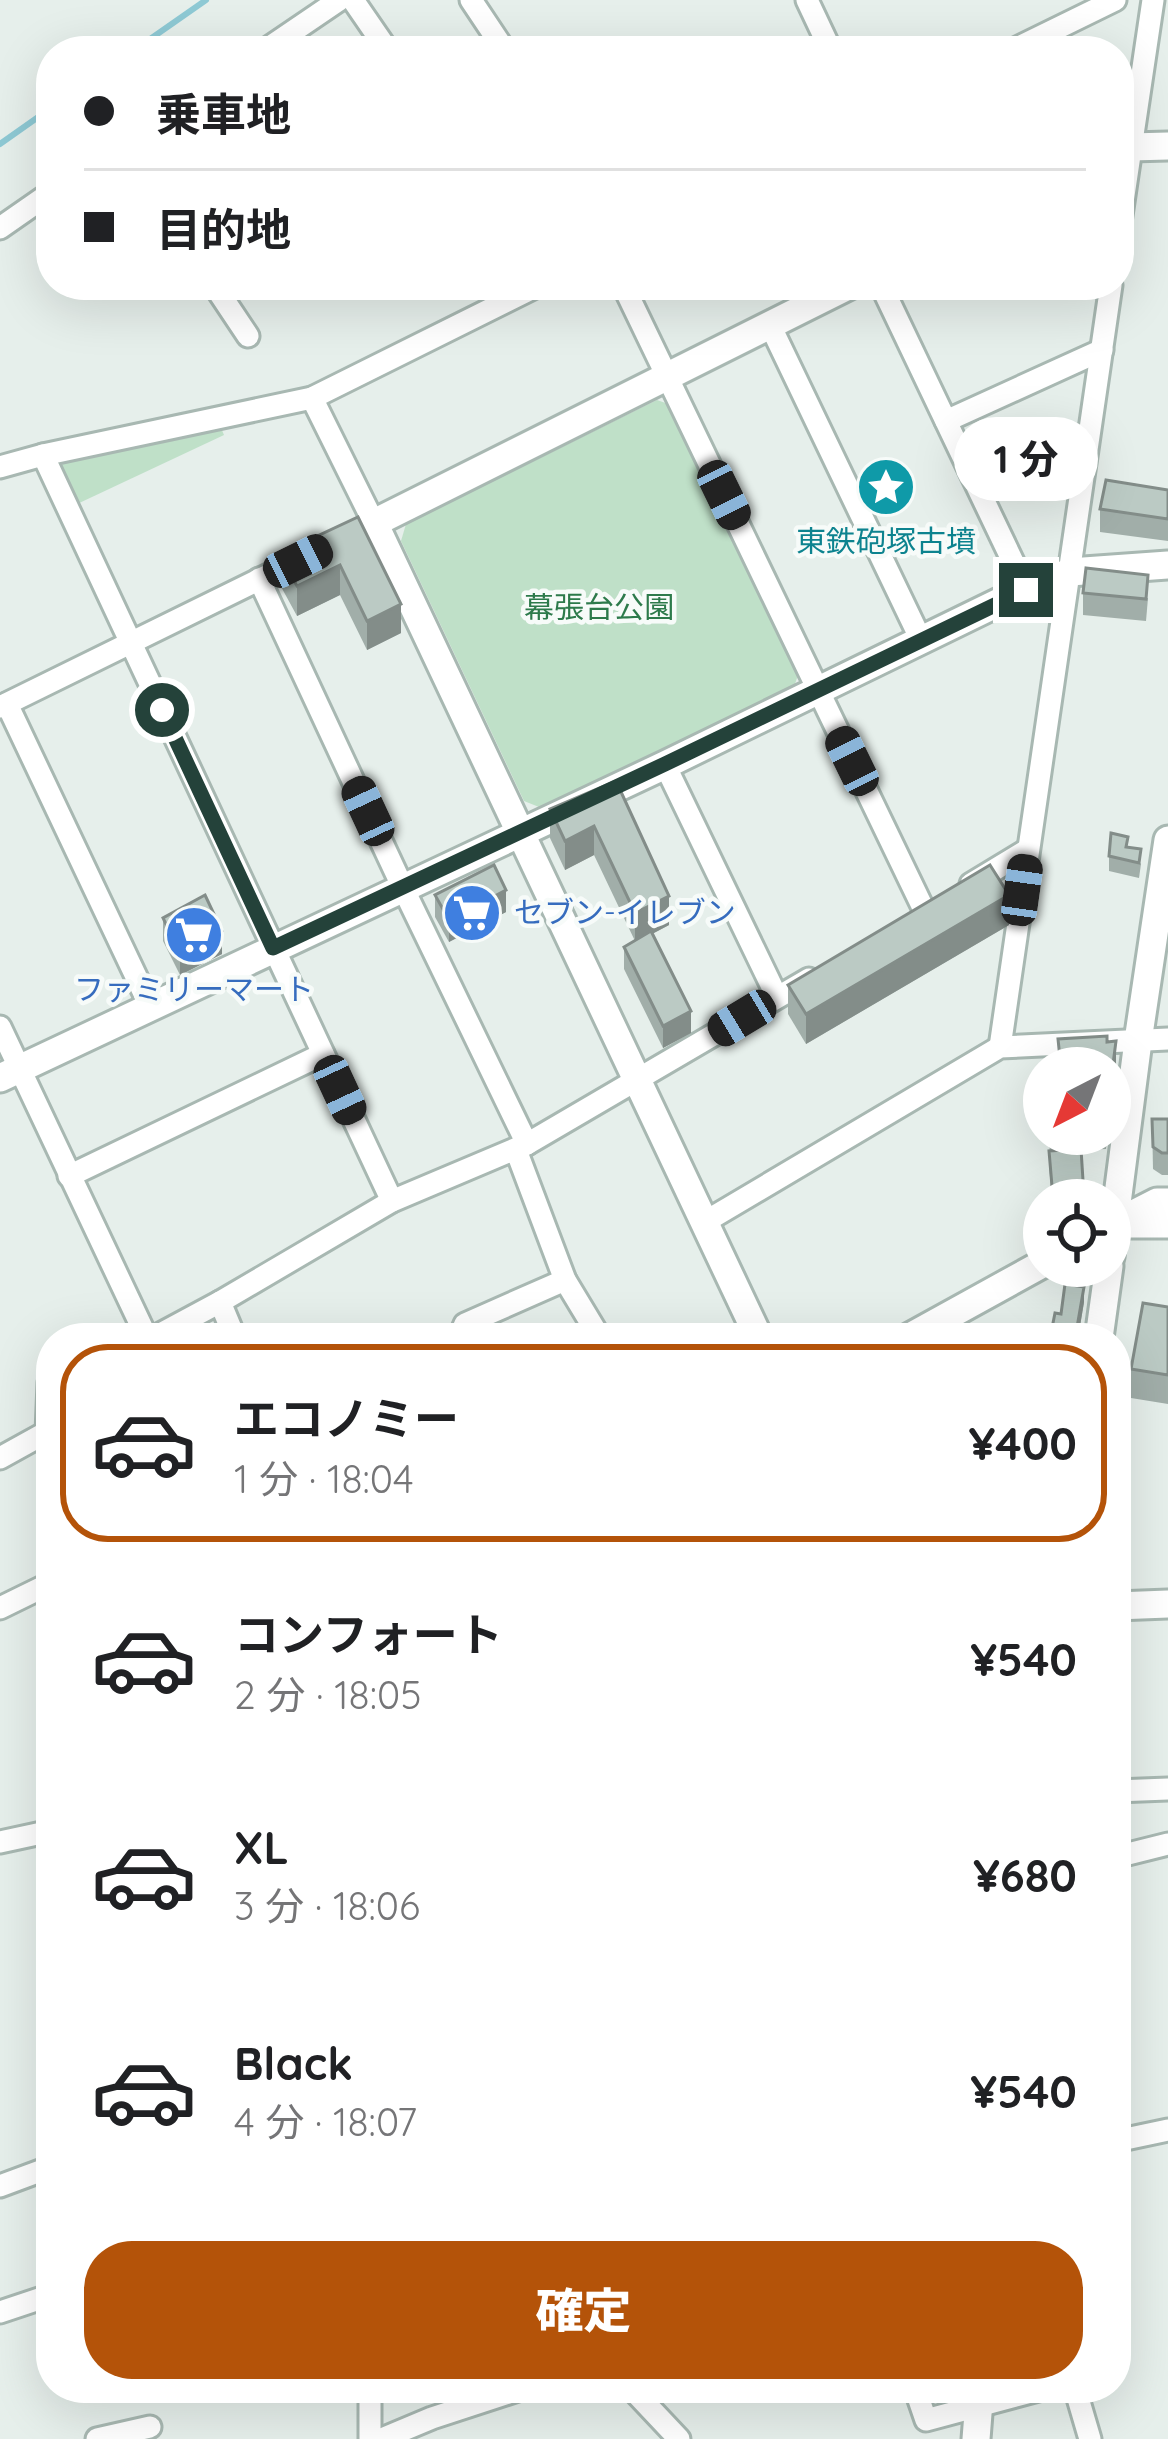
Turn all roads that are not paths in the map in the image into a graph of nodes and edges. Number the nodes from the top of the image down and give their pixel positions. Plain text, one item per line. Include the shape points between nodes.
1 (338, 0) edge
2 (353, 0) edge
3 (471, 0) edge
4 (807, 0) edge
5 (1115, 0) edge
6 (1153, 0) edge
7 (290, 36) edge
8 (378, 36) edge
9 (495, 36) edge
10 (824, 36) edge
11 (1042, 36) edge
12 (1134, 102) edge
13 (1168, 146) edge
14 (1134, 149) edge
15 (36, 207) edge
16 (0, 228) edge
17 (224, 300) edge
18 (509, 300) edge
19 (630, 300) edge
20 (820, 300) edge
21 (888, 300) edge
22 (1109, 300) edge
23 (770, 325) junction
24 (248, 336) dead end
25 (1102, 350) junction
26 (667, 376) junction
27 (312, 398) junction
28 (946, 421) junction
29 (43, 455) junction
30 (0, 467) edge
31 (365, 528) junction
32 (317, 551) edge
33 (1168, 565) edge
34 (1070, 572) junction
35 (260, 579) junction
36 (1026, 590) junction
37 (921, 640) junction
38 (131, 644) junction
39 (818, 691) junction
40 (3, 706) edge
41 (665, 764) junction
42 (519, 833) junction
43 (1168, 840) edge
44 (1027, 850) junction
45 (404, 888) junction
46 (273, 948) junction
47 (832, 965) edge
48 (777, 998) junction
49 (150, 1006) junction
50 (0, 1027) edge
51 (1168, 1040) edge
52 (1138, 1041) junction
53 (1000, 1047) junction
54 (322, 1054) junction
55 (10, 1073) edge
56 (637, 1082) junction
57 (522, 1147) junction
58 (70, 1176) junction
59 (1118, 1179) edge
60 (392, 1202) junction
61 (1168, 1202) edge
62 (1131, 1215) edge
63 (703, 1222) junction
64 (1168, 1224) edge
65 (1131, 1225) edge
66 (1023, 1275) edge
67 (565, 1280) junction
68 (1106, 1287) edge
69 (220, 1302) junction
70 (143, 1323) edge
71 (179, 1323) edge
72 (229, 1323) edge
73 (467, 1323) edge
74 (591, 1323) edge
75 (753, 1323) edge
76 (943, 1323) edge
77 (1101, 1323) edge
78 (36, 1438) edge
79 (0, 1458) edge
80 (36, 1590) edge
81 (1168, 1604) edge
82 (1131, 1605) edge
83 (0, 1607) edge
84 (1168, 1789) edge
85 (1131, 1790) edge
86 (36, 1834) edge
87 (0, 1842) edge
88 (1168, 1844) edge
89 (1131, 1854) edge
90 (1168, 2130) edge
91 (1131, 2138) edge
92 (36, 2173) edge
93 (0, 2186) edge
94 (36, 2300) edge
95 (0, 2312) edge
96 (370, 2403) edge
97 (478, 2403) edge
98 (645, 2403) edge
99 (920, 2403) edge
100 (964, 2403) edge
101 (979, 2403) edge
102 (1079, 2403) edge
103 (151, 2427) dead end
104 (97, 2439) edge
105 (370, 2439) edge
106 (382, 2439) edge
107 (679, 2439) edge
108 (976, 2439) edge
109 (1090, 2439) edge

1 - 7 street
2 - 8 street
3 - 9 street
4 - 10 street
5 - 11 street
6 - 12 street
13 - 14 street
15 - 16 street
17 - 24 street
18 - 27 street
19 - 26 street
20 - 23 street
21 - 28 street
22 - 25 street
23 - 26 street
23 - 37 street
25 - 28 street
25 - 34 street
26 - 31 street
26 - 39 street
27 - 29 street
27 - 31 street
28 - 36 street
29 - 30 street
29 - 38 street
31 - 42 street
32 - 35 street
33 - 34 street
34 - 36 street
34 - 44 street
35 - 38 street
35 - 45 street
36 - 37 street
37 - 39 street
38 - 40 street
38 - 46 street
39 - 41 street
39 - 44 street via 932,907
40 - 49 street
41 - 42 street
41 - 48 street
42 - 45 street
42 - 56 street
43 - 52 street
44 - 53 street
45 - 46 street
45 - 57 street
46 - 49 street
46 - 54 street
47 - 48 street
48 - 56 street
49 - 55 street
50 - 55 street
51 - 52 street
52 - 53 street
52 - 59 street
53 - 63 street
54 - 58 street
54 - 60 street
55 - 58 street
56 - 57 street
56 - 63 street
57 - 60 street
57 - 67 street
58 - 70 street
60 - 69 street
61 - 62 street
63 - 75 street
64 - 65 street
66 - 76 street
67 - 73 street
67 - 74 street
68 - 77 street
69 - 71 street
69 - 72 street
78 - 79 street
80 - 83 street
81 - 82 street
84 - 85 street
86 - 87 street
88 - 89 street
90 - 91 street
92 - 93 street
94 - 95 street
96 - 105 street
97 - 106 street
98 - 107 street
99 - 100 street via 926,2420
101 - 108 street
102 - 109 street
103 - 104 street

